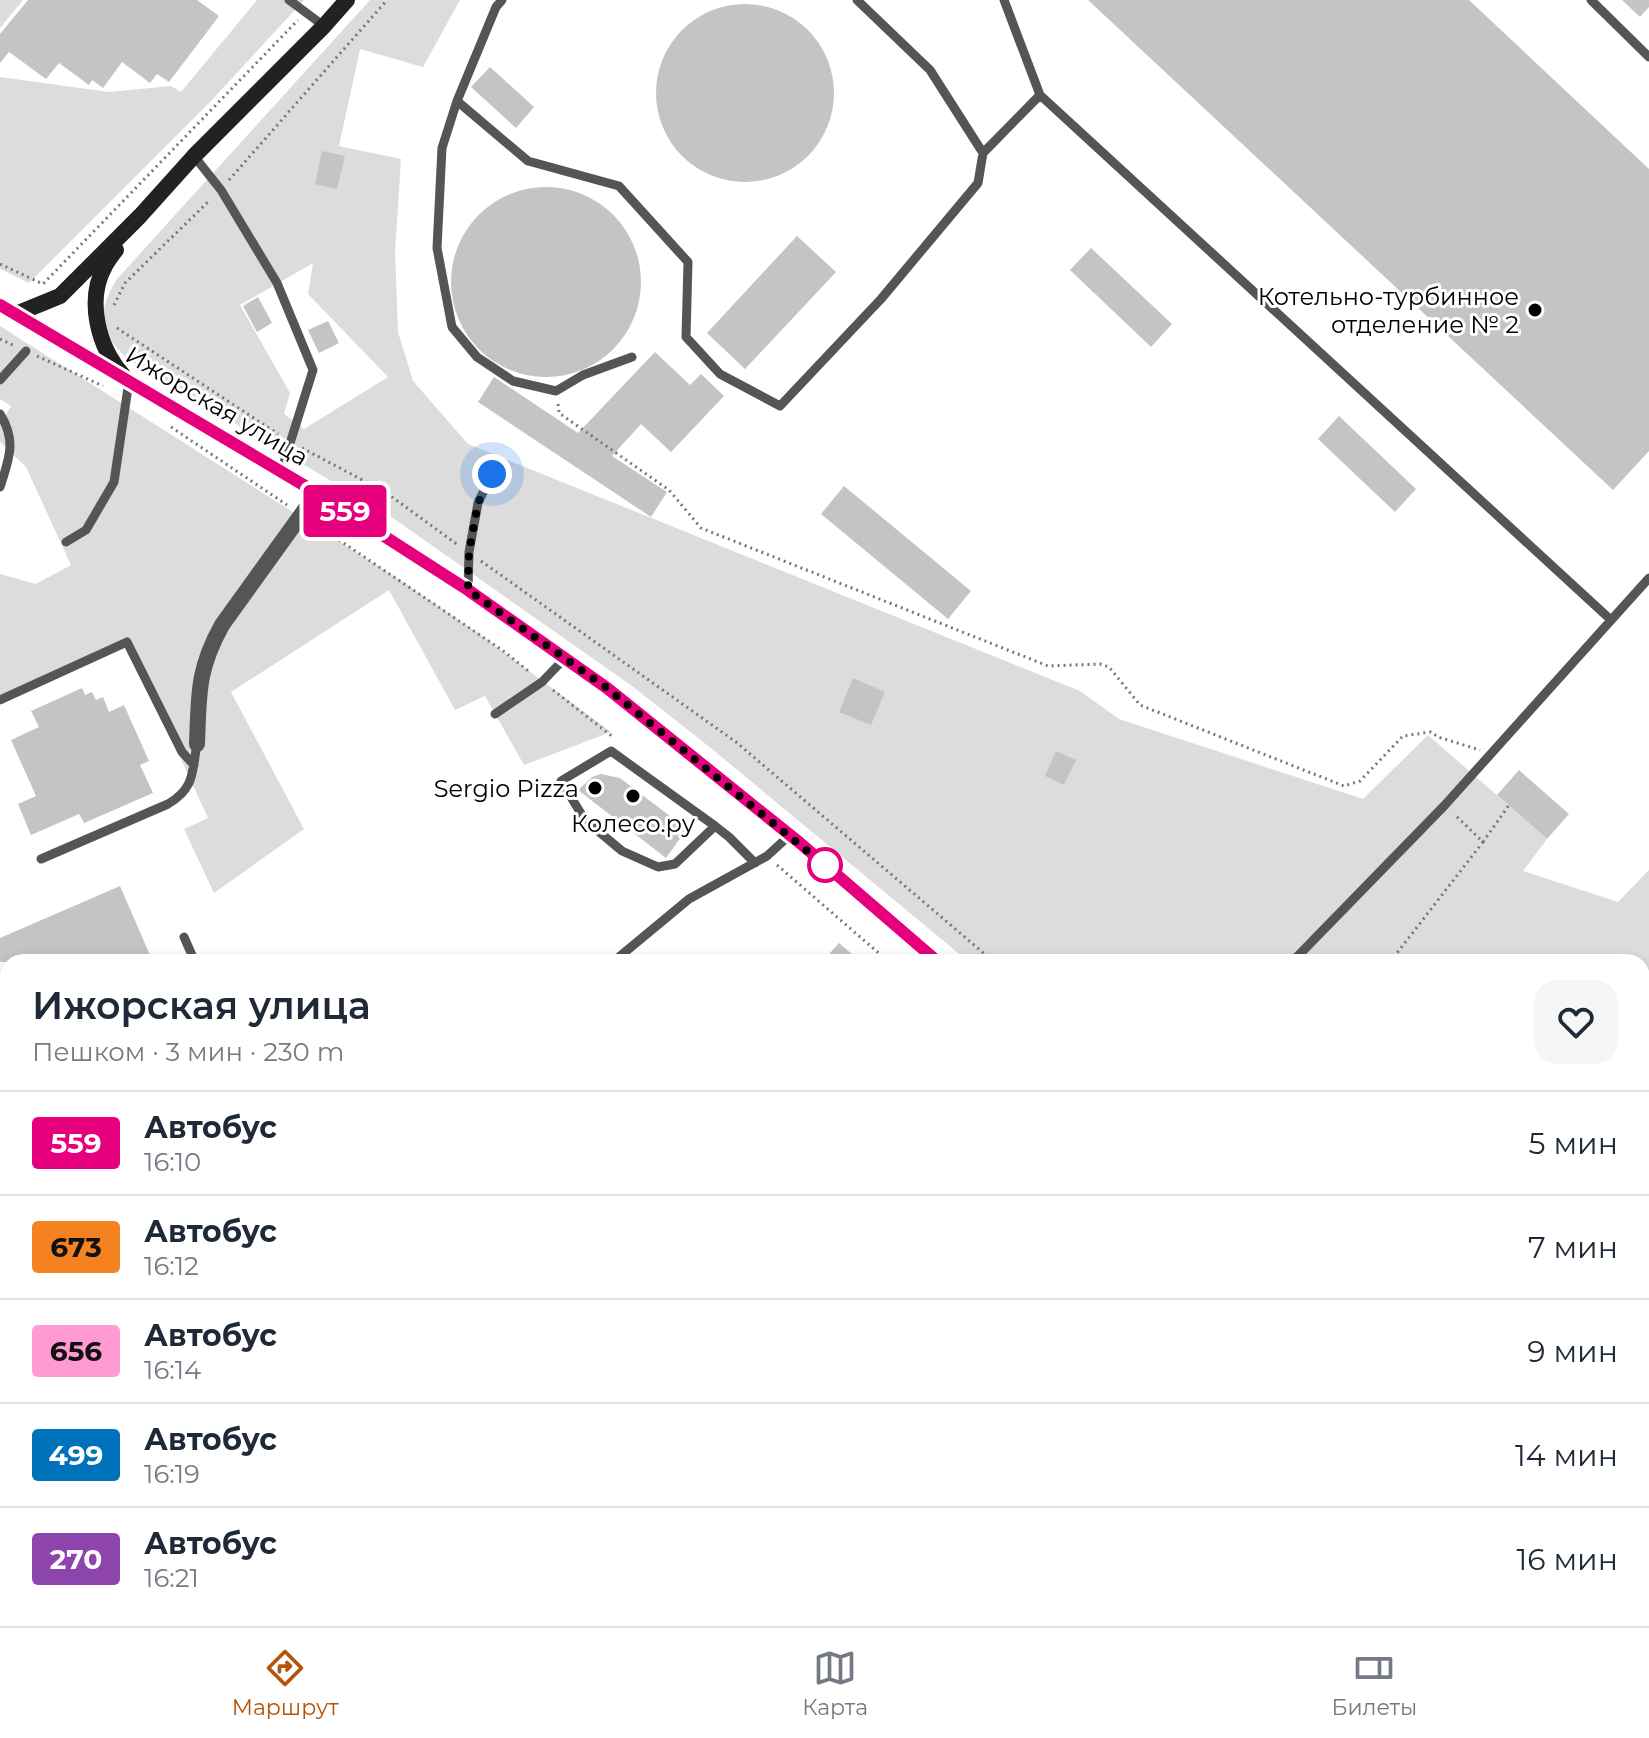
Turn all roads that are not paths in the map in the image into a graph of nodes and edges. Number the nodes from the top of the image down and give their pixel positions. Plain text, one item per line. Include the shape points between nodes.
1 (289, 0) edge
2 (347, 0) edge
3 (502, 0) edge
4 (857, 0) edge
5 (1004, 0) edge
6 (1591, 0) edge
7 (324, 26) junction
8 (1649, 57) edge
9 (1040, 95) junction
10 (457, 101) junction
11 (983, 153) junction
12 (194, 156) junction
13 (140, 216) junction
14 (0, 305) edge
15 (16, 314) junction
16 (26, 351) road end
17 (632, 357) dead end
18 (0, 380) edge
19 (128, 390) junction
20 (0, 414) edge
21 (281, 472) junction
22 (492, 474) dead end
23 (0, 487) edge
24 (317, 493) junction
25 (66, 542) dead end
26 (1649, 578) edge
27 (468, 590) junction
28 (1611, 620) junction
29 (565, 658) junction
30 (0, 700) edge
31 (495, 714) dead end
32 (197, 744) joint
33 (194, 765) junction
34 (715, 826) junction
35 (790, 835) junction
36 (41, 859) dead end
37 (755, 863) junction
38 (184, 937) dead end
39 (191, 954) edge
40 (623, 954) edge
41 (929, 954) edge
42 (1300, 954) edge

1 - 7 lane
2 - 7 main road
3 - 10 lane
4 - 11 lane via 930,70
5 - 9 lane
6 - 8 lane
7 - 12 main road
9 - 11 lane
9 - 28 lane
10 - 11 lane via 528,161 619,186 688,262 686,337 720,374 780,406 881,299 978,183
10 - 17 lane via 442,148 437,248 452,327 477,357 513,381 556,391
12 - 13 main road
12 - 21 lane via 221,190 277,283 313,370
13 - 15 main road via 60,296
13 - 19 main road via 104,267 96,292 100,336
14 - 15 main road, Ижорская улица
15 - 19 main road, Ижорская улица
16 - 18 lane
19 - 21 main road, Ижорская улица
19 - 25 lane via 114,482 86,530
20 - 23 lane via 8,427 10,453
21 - 24 main road, Ижорская улица
22 - 27 lane via 478,503
24 - 27 main road, Ижорская улица
24 - 32 street via 211,645 200,682
26 - 28 lane
27 - 29 main road, Ижорская улица
28 - 42 lane via 1444,806
29 - 31 lane via 542,682
29 - 35 main road, Ижорская улица
30 - 33 lane via 127,642 182,752
32 - 33 lane
33 - 36 lane via 180,797
34 - 34 lane via 611,751 561,781 585,820 622,851 658,867 675,864
34 - 37 lane
35 - 37 lane
35 - 41 main road, Ижорская улица
37 - 40 lane via 689,899
38 - 39 lane

